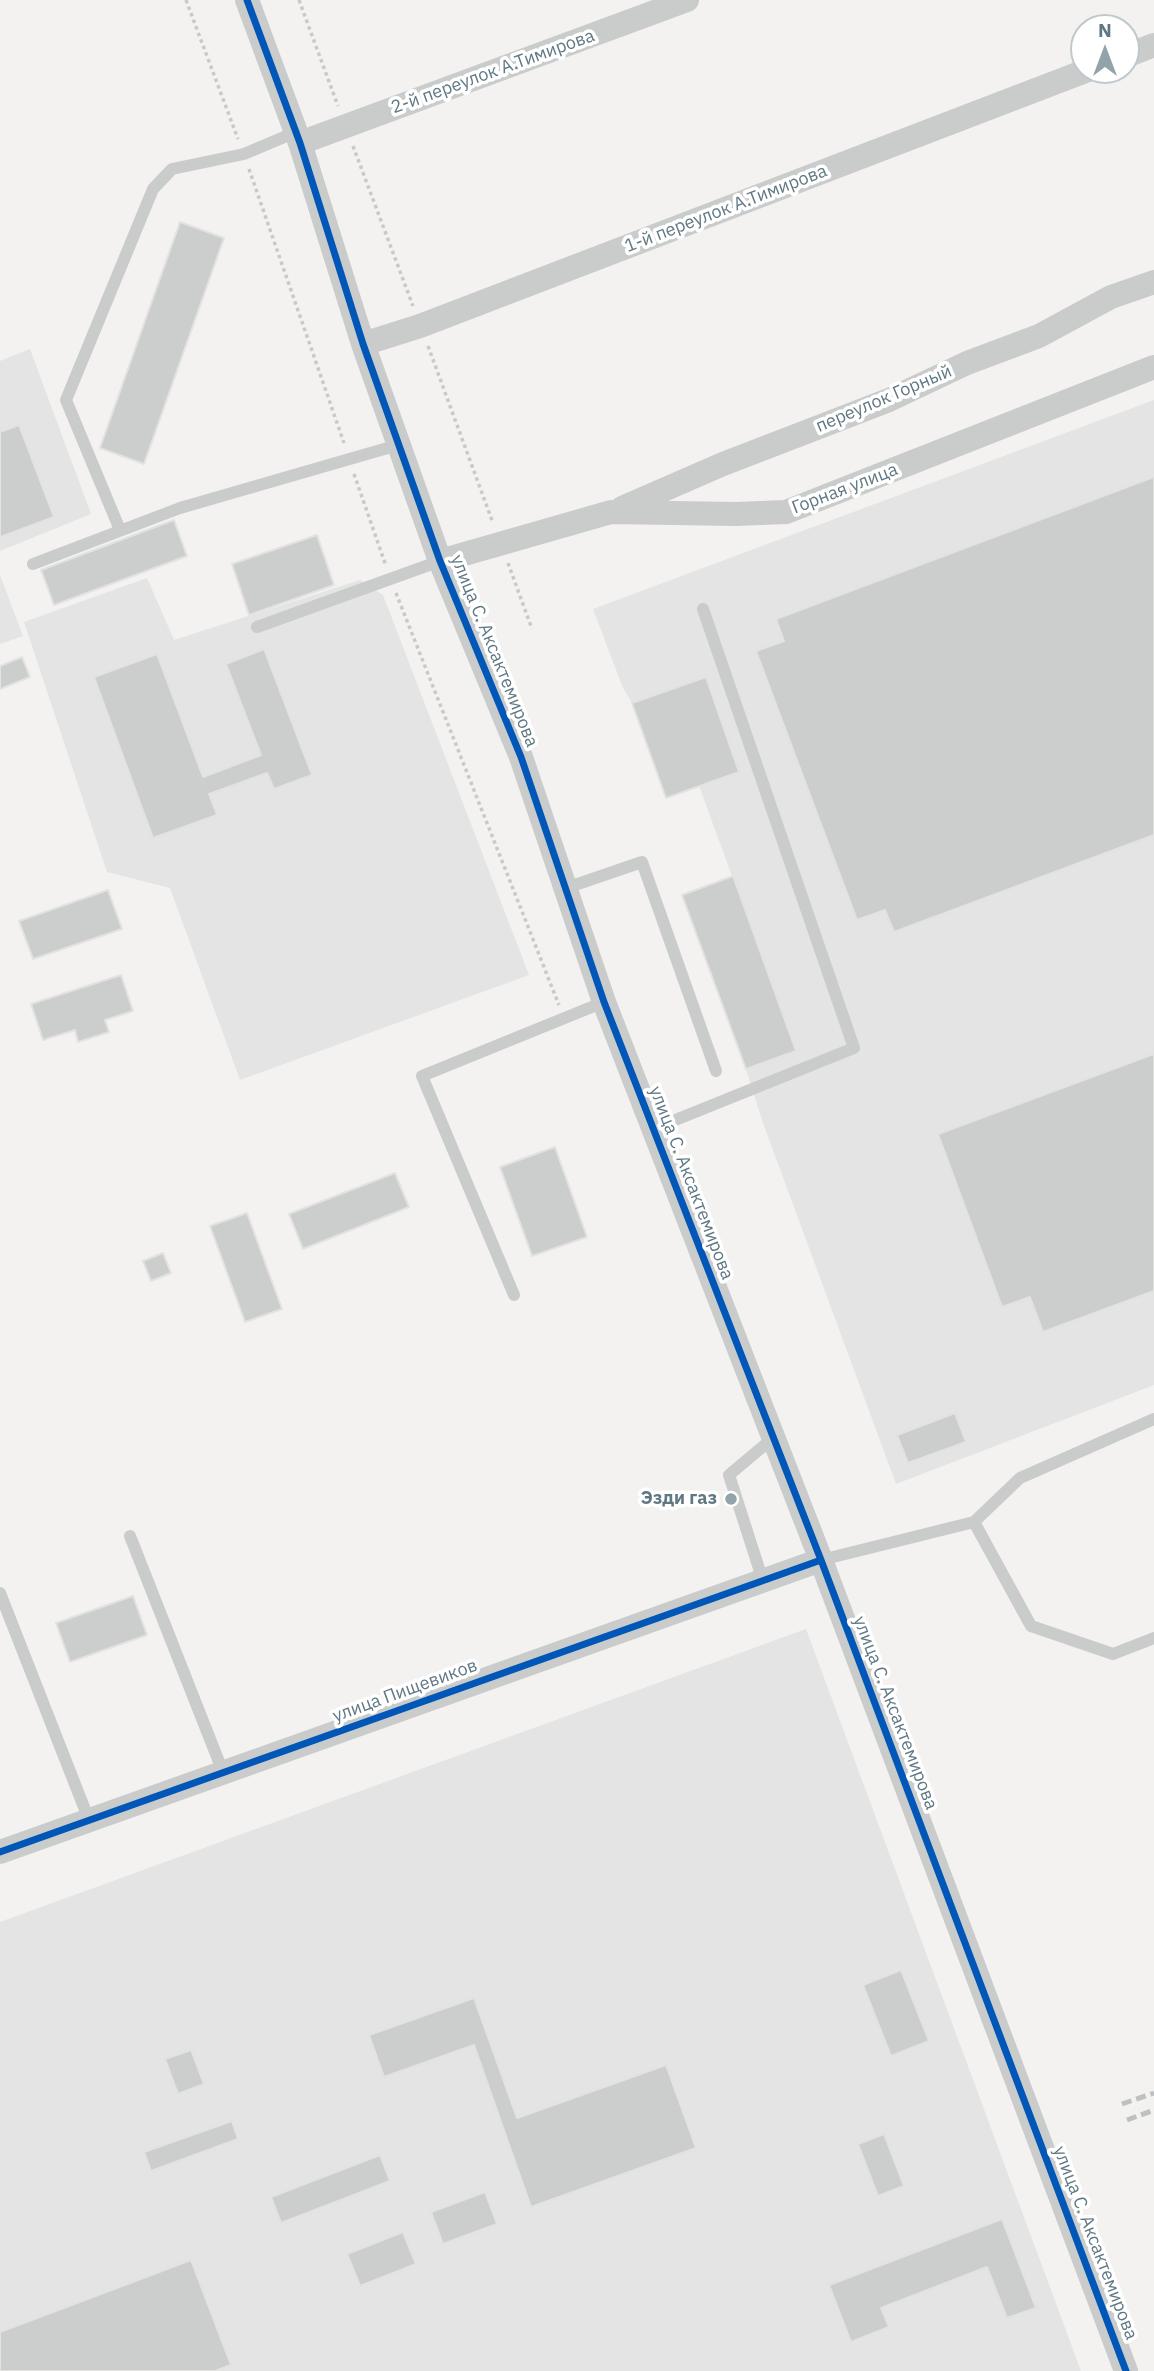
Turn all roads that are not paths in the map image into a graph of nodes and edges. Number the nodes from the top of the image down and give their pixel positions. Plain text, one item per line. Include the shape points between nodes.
1 (247, 0) edge
2 (687, 0) edge
3 (1070, 77) edge
4 (298, 138) junction
5 (1154, 282) edge
6 (363, 344) junction
7 (1154, 367) edge
8 (398, 445) junction
9 (611, 512) junction
10 (120, 530) junction
11 (440, 561) junction
12 (33, 564) dead end
13 (703, 609) dead end
14 (257, 627) dead end
15 (566, 888) junction
16 (604, 1002) junction
17 (716, 1072) dead end
18 (653, 1129) junction
19 (514, 1295) dead end
20 (1154, 1419) edge
21 (773, 1438) junction
22 (974, 1522) junction
23 (130, 1536) dead end
24 (821, 1560) junction
25 (763, 1581) junction
26 (0, 1593) edge
27 (1154, 1639) edge
28 (223, 1772) junction
29 (89, 1820) junction
30 (0, 1852) edge
31 (1126, 2371) edge

1 - 4 street, улица С. Аксактемирова
2 - 4 street, 2-й переулок А.Тимирова
3 - 6 street, 1-й переулок А.Тимирова
4 - 6 street, улица С. Аксактемирова
4 - 10 lane via 172,169 153,189 66,400
5 - 9 street, переулок Горный via 1111,297 1039,336 889,400
6 - 8 street, улица С. Аксактемирова
7 - 9 street, Горная улица via 786,512
8 - 10 lane
8 - 11 street, улица С. Аксактемирова
9 - 11 street, Горная улица
10 - 12 lane
11 - 14 lane
11 - 15 street, улица С. Аксактемирова via 521,757
13 - 18 lane via 854,1048
15 - 16 street, улица С. Аксактемирова
15 - 17 lane via 642,862
16 - 18 street, улица С. Аксактемирова
16 - 19 lane via 422,1076
18 - 21 street, улица С. Аксактемирова
20 - 22 lane via 1020,1478
21 - 24 street, улица С. Аксактемирова
21 - 25 lane via 729,1475
22 - 24 lane
22 - 27 lane via 1031,1626 1113,1654
23 - 28 lane
24 - 25 street, улица Пищевиков
24 - 31 street, улица С. Аксактемирова
25 - 28 street, улица Пищевиков
26 - 29 lane
28 - 29 street, улица Пищевиков
29 - 30 street, улица Пищевиков

